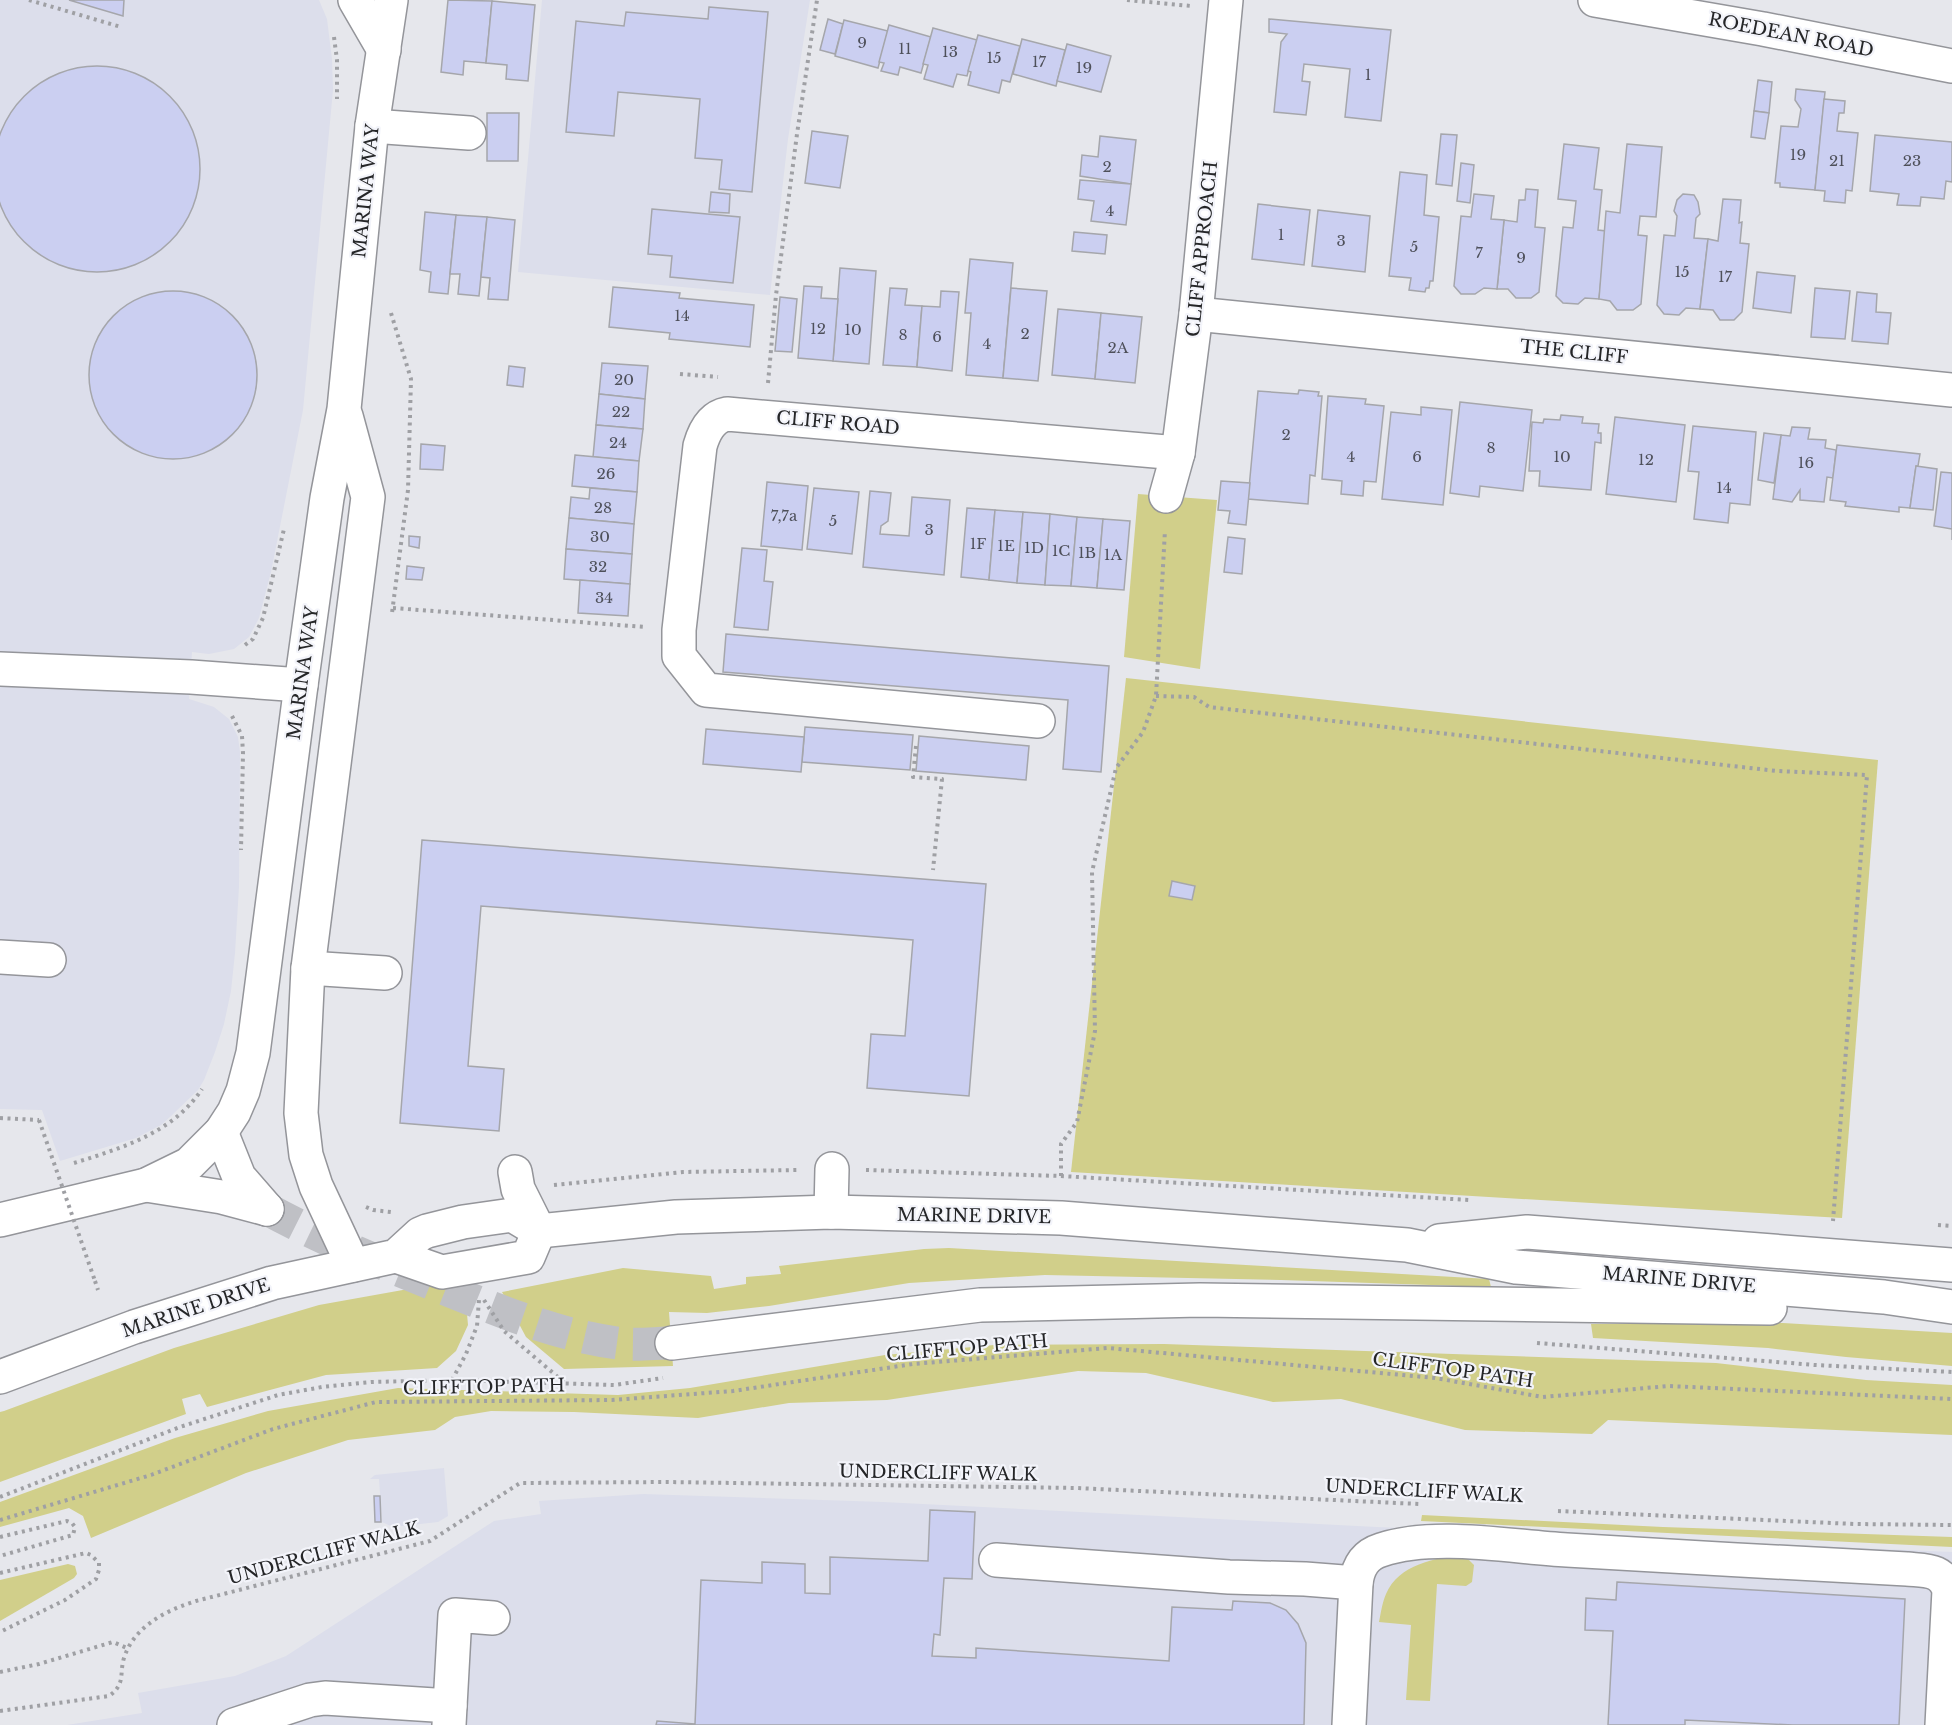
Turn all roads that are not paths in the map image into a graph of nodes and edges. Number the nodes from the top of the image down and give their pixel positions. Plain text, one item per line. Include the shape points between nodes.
1 (355, 0) edge
2 (391, 0) edge
3 (1226, 0) edge
4 (1595, 0) edge
5 (384, 50) junction
6 (1952, 66) edge
7 (372, 126) junction
8 (469, 133) dead end
9 (1196, 314) junction
10 (1952, 390) edge
11 (344, 409) junction
12 (1178, 453) junction
13 (1166, 496) road end
14 (0, 669) edge
15 (301, 685) junction
16 (1038, 722) dead end
17 (0, 957) edge
18 (49, 960) dead end
19 (308, 968) junction
20 (385, 973) dead end
21 (221, 1132) junction
22 (832, 1169) dead end
23 (515, 1172) dead end
24 (146, 1185) junction
25 (32, 1211) junction
26 (831, 1212) junction
27 (0, 1220) edge
28 (539, 1231) junction
29 (0, 1238) edge
30 (1407, 1245) junction
31 (396, 1256) junction
32 (353, 1265) junction
33 (1952, 1265) edge
34 (1941, 1306) edge
35 (672, 1343) tunnel mouth
36 (0, 1377) edge
37 (996, 1560) dead end
38 (1356, 1583) junction
39 (494, 1618) dead end
40 (449, 1715) edge
41 (234, 1725) edge
42 (1349, 1725) edge
43 (1941, 1725) edge

1 - 5 main road
2 - 5 main road, MARINA WAY
3 - 9 main road, CLIFF APPROACH
4 - 6 main road, ROEDEAN ROAD
5 - 7 main road, MARINA WAY
7 - 8 main road
7 - 11 main road, MARINA WAY
9 - 10 main road, THE CLIFF
9 - 12 main road, CLIFF APPROACH
11 - 15 main road, MARINA WAY via 327,498
11 - 19 main road via 368,497
12 - 13 main road, CLIFF APPROACH
12 - 16 main road, CLIFF ROAD via 764,416 721,415 703,434 679,656 706,690
14 - 15 main road via 190,676
15 - 21 main road, MARINA WAY via 253,1053 243,1091
17 - 18 main road
19 - 20 main road
19 - 32 main road via 301,1113 306,1155
21 - 24 main road, MARINA WAY via 189,1164
21 - 24 main road via 239,1177 267,1209 222,1197
22 - 26 main road
23 - 28 main road via 518,1189
24 - 25 main road, MARINA WAY
25 - 27 main road, MARINA WAY
25 - 29 main road, MARINA WAY
26 - 28 main road, MARINE DRIVE via 676,1217
26 - 30 main road, MARINE DRIVE via 1061,1218
28 - 31 main road, MARINE DRIVE via 512,1215 463,1222 427,1231
28 - 31 main road via 528,1257 442,1272
30 - 33 main road, MARINE DRIVE via 1527,1232
30 - 34 main road, MARINE DRIVE via 1516,1267 1884,1297
31 - 32 main road, MARINE DRIVE
32 - 36 main road, MARINE DRIVE via 272,1283 134,1327
34 - 35 main road via 1881,1311 1200,1300 980,1305
37 - 38 main road
38 - 42 main road
38 - 43 main road via 1360,1567 1373,1553 1409,1544 1446,1542 1928,1571 1944,1579 1949,1590
39 - 40 main road via 456,1615
40 - 41 main road via 324,1698

